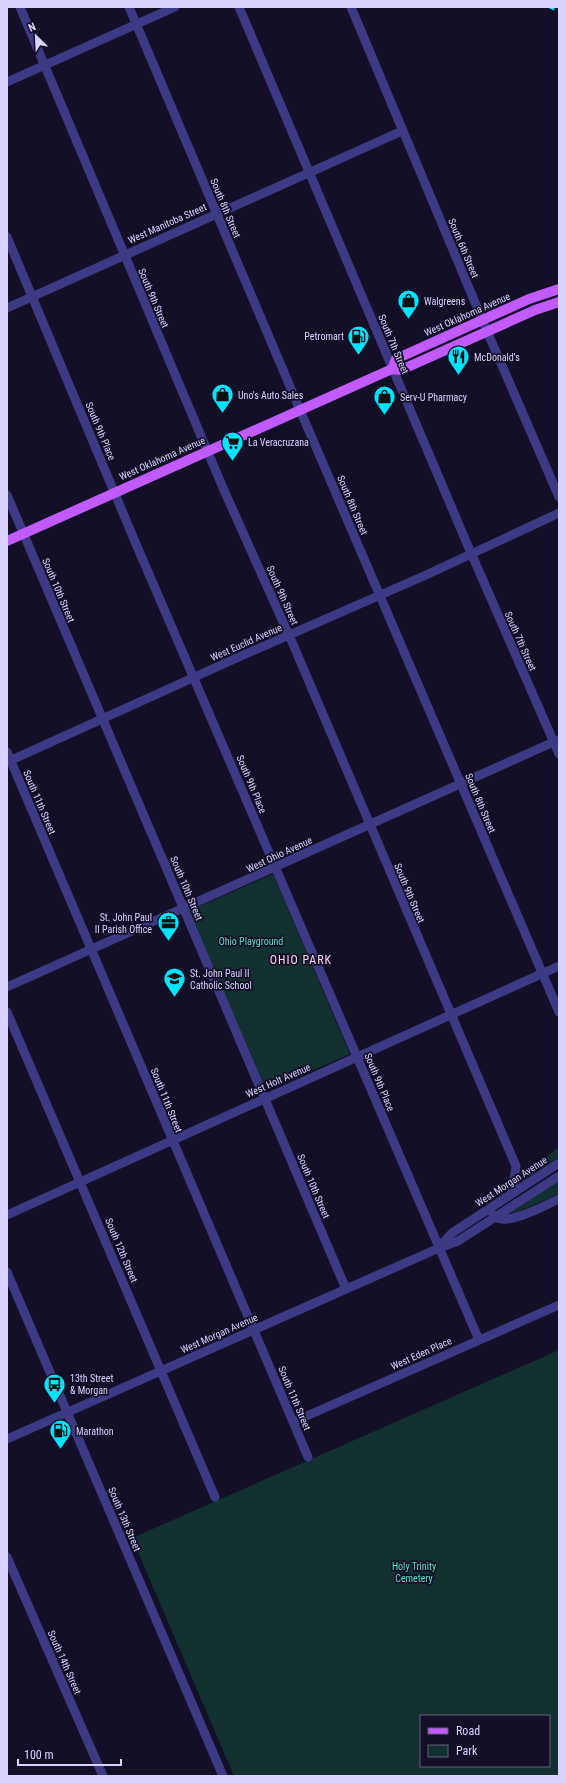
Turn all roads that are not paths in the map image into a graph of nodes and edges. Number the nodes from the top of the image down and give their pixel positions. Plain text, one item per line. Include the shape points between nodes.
1 (20, 7) edge
2 (130, 7) edge
3 (175, 7) edge
4 (239, 7) edge
5 (351, 7) edge
6 (137, 24) junction
7 (44, 66) junction
8 (7, 82) edge
9 (402, 131) junction
10 (308, 172) junction
11 (216, 213) junction
12 (7, 237) edge
13 (124, 255) junction
14 (559, 289) edge
15 (32, 296) junction
16 (559, 302) edge
17 (7, 308) edge
18 (482, 320) junction
19 (487, 332) junction
20 (392, 369) junction
21 (300, 410) junction
22 (207, 451) junction
23 (115, 492) junction
24 (7, 495) edge
25 (559, 497) edge
26 (559, 513) edge
27 (23, 534) junction
28 (7, 541) edge
29 (471, 554) junction
30 (380, 594) junction
31 (288, 635) junction
32 (194, 677) junction
33 (102, 720) junction
34 (556, 741) edge
35 (559, 754) edge
36 (8, 758) edge
37 (461, 784) junction
38 (369, 825) junction
39 (276, 868) junction
40 (184, 909) junction
41 (92, 951) junction
42 (559, 966) edge
43 (542, 973) junction
44 (7, 987) edge
45 (7, 1012) edge
46 (559, 1012) edge
47 (450, 1015) junction
48 (357, 1057) junction
49 (264, 1098) junction
50 (172, 1141) junction
51 (559, 1163) edge
52 (559, 1176) edge
53 (81, 1181) junction
54 (512, 1193) junction
55 (559, 1199) edge
56 (489, 1209) junction
57 (7, 1215) edge
58 (495, 1218) junction
59 (439, 1248) junction
60 (7, 1272) edge
61 (346, 1289) junction
62 (559, 1304) edge
63 (253, 1330) junction
64 (479, 1340) junction
65 (161, 1371) junction
66 (67, 1413) junction
67 (293, 1422) junction
68 (7, 1439) edge
69 (308, 1457) dead end
70 (216, 1497) dead end
71 (7, 1557) edge
72 (103, 1776) edge
73 (223, 1776) edge

1 - 7 street, South 9th Street
2 - 6 street, South 8th Street
3 - 6 street
4 - 10 street, South 7th Street
5 - 9 street, South 6th Street
6 - 7 street
6 - 11 street, South 8th Street
7 - 8 street
7 - 13 street, South 9th Street
9 - 10 street, West Manitoba Street
9 - 18 street, South 6th Street
10 - 11 street, West Manitoba Street
10 - 20 street, South 7th Street
11 - 13 street, West Manitoba Street
11 - 21 street, South 8th Street
12 - 15 street, South 9th Place
13 - 15 street, West Manitoba Street
13 - 22 street, South 9th Street
14 - 18 main road, West Oklahoma Avenue
15 - 17 street, West Manitoba Street
15 - 23 street, South 9th Place
16 - 19 main road, West Oklahoma Avenue
18 - 19 street, South 6th Street
18 - 20 main road, West Oklahoma Avenue via 396,359
19 - 20 main road, West Oklahoma Avenue via 401,370
19 - 25 street, South 6th Street
20 - 21 main road, West Oklahoma Avenue
20 - 29 street, South 7th Street
21 - 22 main road, West Oklahoma Avenue
21 - 30 street, South 8th Street
22 - 23 main road, West Oklahoma Avenue
22 - 31 street, South 9th Street
23 - 27 main road, West Oklahoma Avenue
23 - 32 street, South 9th Place
24 - 27 street, South 10th Street
26 - 29 street, West Euclid Avenue
27 - 28 main road, West Oklahoma Avenue
27 - 33 street, South 10th Street
29 - 30 street, West Euclid Avenue
29 - 34 street, South 7th Street
30 - 31 street, West Euclid Avenue
30 - 37 street, South 8th Street
31 - 32 street, West Euclid Avenue
31 - 38 street, South 9th Street
32 - 33 street, West Euclid Avenue
32 - 39 street, South 9th Place
33 - 36 street, West Euclid Avenue
33 - 40 street, South 10th Street
34 - 35 street, South 7th Street
34 - 37 street, West Ohio Avenue
36 - 41 street, South 11th Street
37 - 38 street, West Ohio Avenue
37 - 43 street, South 8th Street
38 - 39 street, West Ohio Avenue
38 - 47 street, South 9th Street
39 - 40 street, West Ohio Avenue
39 - 48 street, South 9th Place
40 - 41 street, West Ohio Avenue
40 - 49 street, South 10th Street
41 - 44 street, West Ohio Avenue
41 - 50 street, South 11th Street
42 - 43 street, West Holt Avenue
43 - 46 street, South 8th Street
43 - 47 street, West Holt Avenue
45 - 53 street, South 12th Street
47 - 48 street, West Holt Avenue
47 - 54 street, South 9th Street via 516,1166
48 - 49 street, West Holt Avenue
48 - 59 street, South 9th Place
49 - 50 street, West Holt Avenue
49 - 61 street, South 10th Street
50 - 53 street, West Holt Avenue
50 - 63 street, South 11th Street
51 - 54 street, West Morgan Avenue
52 - 58 street, West Morgan Avenue
53 - 57 street, West Holt Avenue
53 - 65 street, South 12th Street
54 - 56 street, West Morgan Avenue
55 - 58 street via 514,1218 502,1221
56 - 58 street
56 - 59 street, West Morgan Avenue via 452,1233
58 - 59 street, West Morgan Avenue via 458,1242
59 - 61 street, West Morgan Avenue
59 - 64 street, South 9th Place
60 - 66 street, South 13th Street
61 - 63 street, West Morgan Avenue
62 - 64 street, West Eden Place
63 - 65 street, West Morgan Avenue
63 - 67 street, South 11th Street
64 - 67 street, West Eden Place
65 - 66 street, West Morgan Avenue
65 - 70 street, South 12th Street
66 - 68 street, West Morgan Avenue
66 - 73 street, South 13th Street
67 - 69 street, South 11th Street
71 - 72 street, South 14th Street

